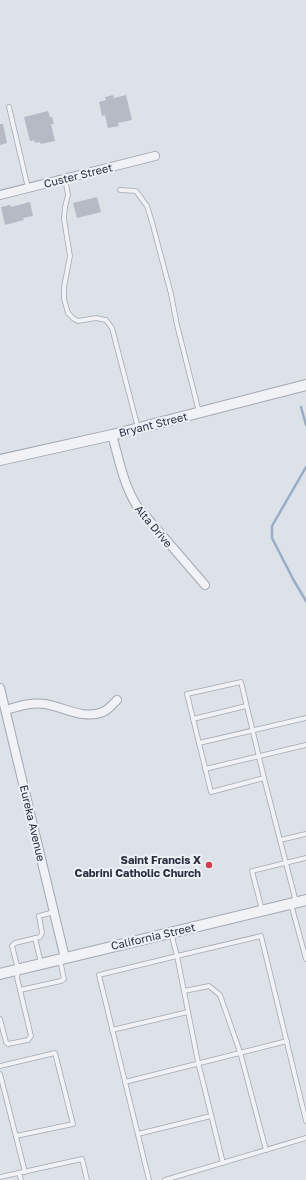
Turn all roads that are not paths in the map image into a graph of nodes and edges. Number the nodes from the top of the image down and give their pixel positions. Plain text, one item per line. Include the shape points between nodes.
1 (9, 107) dead end
2 (155, 156) dead end
3 (65, 178) junction
4 (28, 188) junction
5 (120, 190) dead end
6 (0, 195) edge
7 (306, 385) edge
8 (199, 413) junction
9 (139, 428) junction
10 (112, 435) junction
11 (0, 460) edge
12 (205, 585) dead end
13 (0, 688) edge
14 (117, 700) dead end
15 (246, 706) junction
16 (6, 710) junction
17 (306, 718) edge
18 (193, 719) junction
19 (252, 730) junction
20 (199, 743) junction
21 (306, 745) edge
22 (258, 756) junction
23 (205, 769) junction
24 (264, 778) junction
25 (306, 834) edge
26 (280, 840) junction
27 (306, 858) edge
28 (286, 863) junction
29 (298, 902) edge
30 (262, 910) junction
31 (54, 912) junction
32 (171, 932) junction
33 (35, 938) junction
34 (177, 956) junction
35 (62, 958) junction
36 (306, 959) edge
37 (41, 964) junction
38 (18, 969) junction
39 (0, 974) edge
40 (20, 990) junction
41 (184, 991) junction
42 (188, 1012) junction
43 (0, 1019) edge
44 (112, 1030) junction
45 (287, 1042) junction
46 (240, 1052) junction
47 (198, 1062) junction
48 (0, 1066) edge
49 (0, 1074) edge
50 (125, 1082) junction
51 (210, 1116) junction
52 (306, 1121) edge
53 (138, 1134) junction
54 (16, 1136) junction
55 (306, 1138) edge
56 (266, 1150) junction
57 (223, 1163) junction
58 (24, 1172) junction
59 (19, 1173) junction
60 (0, 1177) edge
61 (21, 1180) edge
62 (87, 1180) edge
63 (149, 1180) edge
64 (165, 1180) edge

1 - 4 lane
2 - 3 street, Custer Street
3 - 4 street, Custer Street
3 - 9 lane via 68,195 64,219 70,256 64,299 68,313 78,321 96,318 106,320 112,328
4 - 6 street, Custer Street
5 - 8 lane via 136,191 147,206
7 - 8 street, Bryant Street
8 - 9 street, Bryant Street
9 - 10 street, Bryant Street
10 - 11 street, Bryant Street
10 - 12 street, Alta Drive via 130,495
13 - 16 street, Eureka Avenue
14 - 16 street via 104,711 91,714 68,711 46,704 24,705
15 - 18 lane
15 - 18 lane via 241,682 187,694
15 - 19 lane
16 - 31 street, Eureka Avenue
17 - 19 lane
18 - 20 lane
19 - 20 lane
19 - 22 lane
20 - 23 lane
21 - 22 lane
22 - 23 lane
22 - 24 lane
23 - 24 lane via 211,792
24 - 26 lane
25 - 26 lane
26 - 28 lane
27 - 28 lane
28 - 29 lane
28 - 30 lane via 252,871
29 - 30 street, California Street
29 - 36 lane
30 - 32 street, California Street
31 - 33 lane via 39,916 42,935
31 - 35 street, Eureka Avenue
32 - 34 lane
32 - 35 street, California Street
33 - 37 lane
33 - 38 lane via 13,944
34 - 41 lane
34 - 44 lane via 99,975
34 - 45 lane via 261,936
35 - 37 street, California Street
35 - 40 lane via 64,979
37 - 38 street, California Street
38 - 39 street, California Street
38 - 40 lane
40 - 43 lane via 30,1039 8,1044
41 - 42 lane
41 - 46 lane via 209,986 220,995
42 - 44 lane
42 - 47 lane
44 - 50 lane
45 - 46 lane
45 - 52 lane
46 - 47 lane
46 - 56 lane
47 - 50 lane
47 - 51 lane
48 - 54 lane via 55,1053 72,1124
49 - 54 lane
50 - 53 lane
51 - 53 lane
51 - 57 lane
53 - 63 lane
54 - 58 lane
55 - 56 lane
56 - 57 lane
57 - 64 lane
58 - 59 lane
58 - 62 lane via 82,1159
59 - 60 lane
59 - 61 lane

